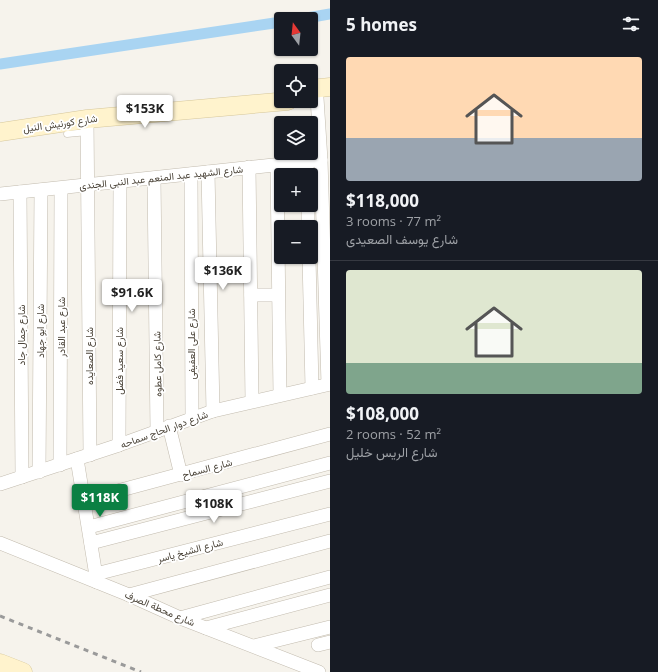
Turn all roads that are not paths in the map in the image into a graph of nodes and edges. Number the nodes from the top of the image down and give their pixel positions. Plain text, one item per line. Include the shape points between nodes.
1 (274, 93) edge
2 (320, 94) edge
3 (261, 98) junction
4 (274, 99) edge
5 (107, 111) junction
6 (0, 121) edge
7 (88, 126) junction
8 (0, 132) edge
9 (67, 134) dead end
10 (321, 160) junction
11 (307, 161) junction
12 (277, 164) junction
13 (249, 168) junction
14 (307, 168) edge
15 (208, 172) junction
16 (191, 174) junction
17 (154, 178) junction
18 (120, 182) junction
19 (88, 185) junction
20 (61, 188) junction
21 (41, 190) junction
22 (20, 192) junction
23 (0, 194) edge
24 (309, 264) edge
25 (251, 295) junction
26 (272, 295) dead end
27 (329, 384) edge
28 (312, 388) junction
29 (280, 395) junction
30 (252, 401) junction
31 (213, 411) junction
32 (192, 418) junction
33 (163, 429) junction
34 (330, 434) edge
35 (119, 445) junction
36 (90, 455) junction
37 (77, 459) junction
38 (330, 463) edge
39 (60, 465) junction
40 (39, 472) junction
41 (181, 475) junction
42 (22, 477) junction
43 (330, 481) edge
44 (0, 484) edge
45 (84, 500) junction
46 (330, 514) edge
47 (88, 527) junction
48 (330, 541) edge
49 (0, 543) edge
50 (91, 543) junction
51 (330, 577) edge
52 (96, 578) junction
53 (128, 595) junction
54 (330, 595) edge
55 (180, 618) junction
56 (330, 627) edge
57 (206, 628) junction
58 (254, 646) junction
59 (0, 663) edge
60 (23, 672) edge
61 (319, 672) edge

1 - 3 main road, شارع كورنيش النيل
2 - 10 street
3 - 4 main road, شارع كورنيش النيل
3 - 5 main road, شارع كورنيش النيل
5 - 6 main road, شارع كورنيش النيل
5 - 7 main road, شارع كورنيش النيل
7 - 8 main road, شارع كورنيش النيل
7 - 9 lane
7 - 19 street, شارع الصعايده
10 - 11 street, شارع الشهيد عبد المنعم عبد النبى الجندى
10 - 27 street
11 - 12 street, شارع الشهيد عبد المنعم عبد النبى الجندى
11 - 14 street
12 - 13 street, شارع الشهيد عبد المنعم عبد النبى الجندى
12 - 29 street
13 - 15 street, شارع الشهيد عبد المنعم عبد النبى الجندى
13 - 25 street
15 - 16 street, شارع الشهيد عبد المنعم عبد النبى الجندى
15 - 31 street
16 - 17 street, شارع الشهيد عبد المنعم عبد النبى الجندى
16 - 32 street, شارع على العفيفى
17 - 18 street, شارع الشهيد عبد المنعم عبد النبى الجندى
17 - 33 street, شارع كامل عطوه
18 - 19 street, شارع الشهيد عبد المنعم عبد النبى الجندى
18 - 35 street, شارع سعيد فضل
19 - 20 street, شارع الشهيد عبد المنعم عبد النبى الجندى
19 - 36 street, شارع الصعايده
20 - 21 street, شارع الشهيد عبد المنعم عبد النبى الجندى
20 - 39 street, شارع عبد القادر
21 - 22 street, شارع الشهيد عبد المنعم عبد النبى الجندى
21 - 40 street, شارع ابو جهاد
22 - 23 street, شارع الشهيد عبد المنعم عبد النبى الجندى
22 - 42 street, شارع جمال جاد
24 - 28 street
25 - 26 street
25 - 30 street
27 - 28 street, شارع دوار الحاج سماحه
28 - 29 street, شارع دوار الحاج سماحه
29 - 30 street, شارع دوار الحاج سماحه
30 - 31 street, شارع دوار الحاج سماحه
31 - 32 street, شارع دوار الحاج سماحه
32 - 33 street, شارع دوار الحاج سماحه
33 - 35 street, شارع دوار الحاج سماحه
33 - 41 street, شارع كامل عطوه
34 - 41 street, شارع السماح
35 - 36 street, شارع دوار الحاج سماحه
36 - 37 street, شارع دوار الحاج سماحه
37 - 39 street, شارع دوار الحاج سماحه
37 - 45 street
38 - 47 street
39 - 40 street, شارع دوار الحاج سماحه
40 - 42 street, شارع دوار الحاج سماحه
41 - 45 street, شارع السماح
42 - 44 street, شارع دوار الحاج سماحه
43 - 50 street
45 - 47 street
46 - 52 street, شارع الشيخ ياسر
47 - 50 street
48 - 53 street
49 - 52 street, شارع محطة الصرف
50 - 52 street
51 - 55 street
52 - 53 street, شارع محطة الصرف
53 - 55 street, شارع محطة الصرف
54 - 57 street
55 - 57 street, شارع محطة الصرف
56 - 58 street
57 - 58 street, شارع محطة الصرف
58 - 61 street, شارع محطة الصرف
59 - 60 main road

